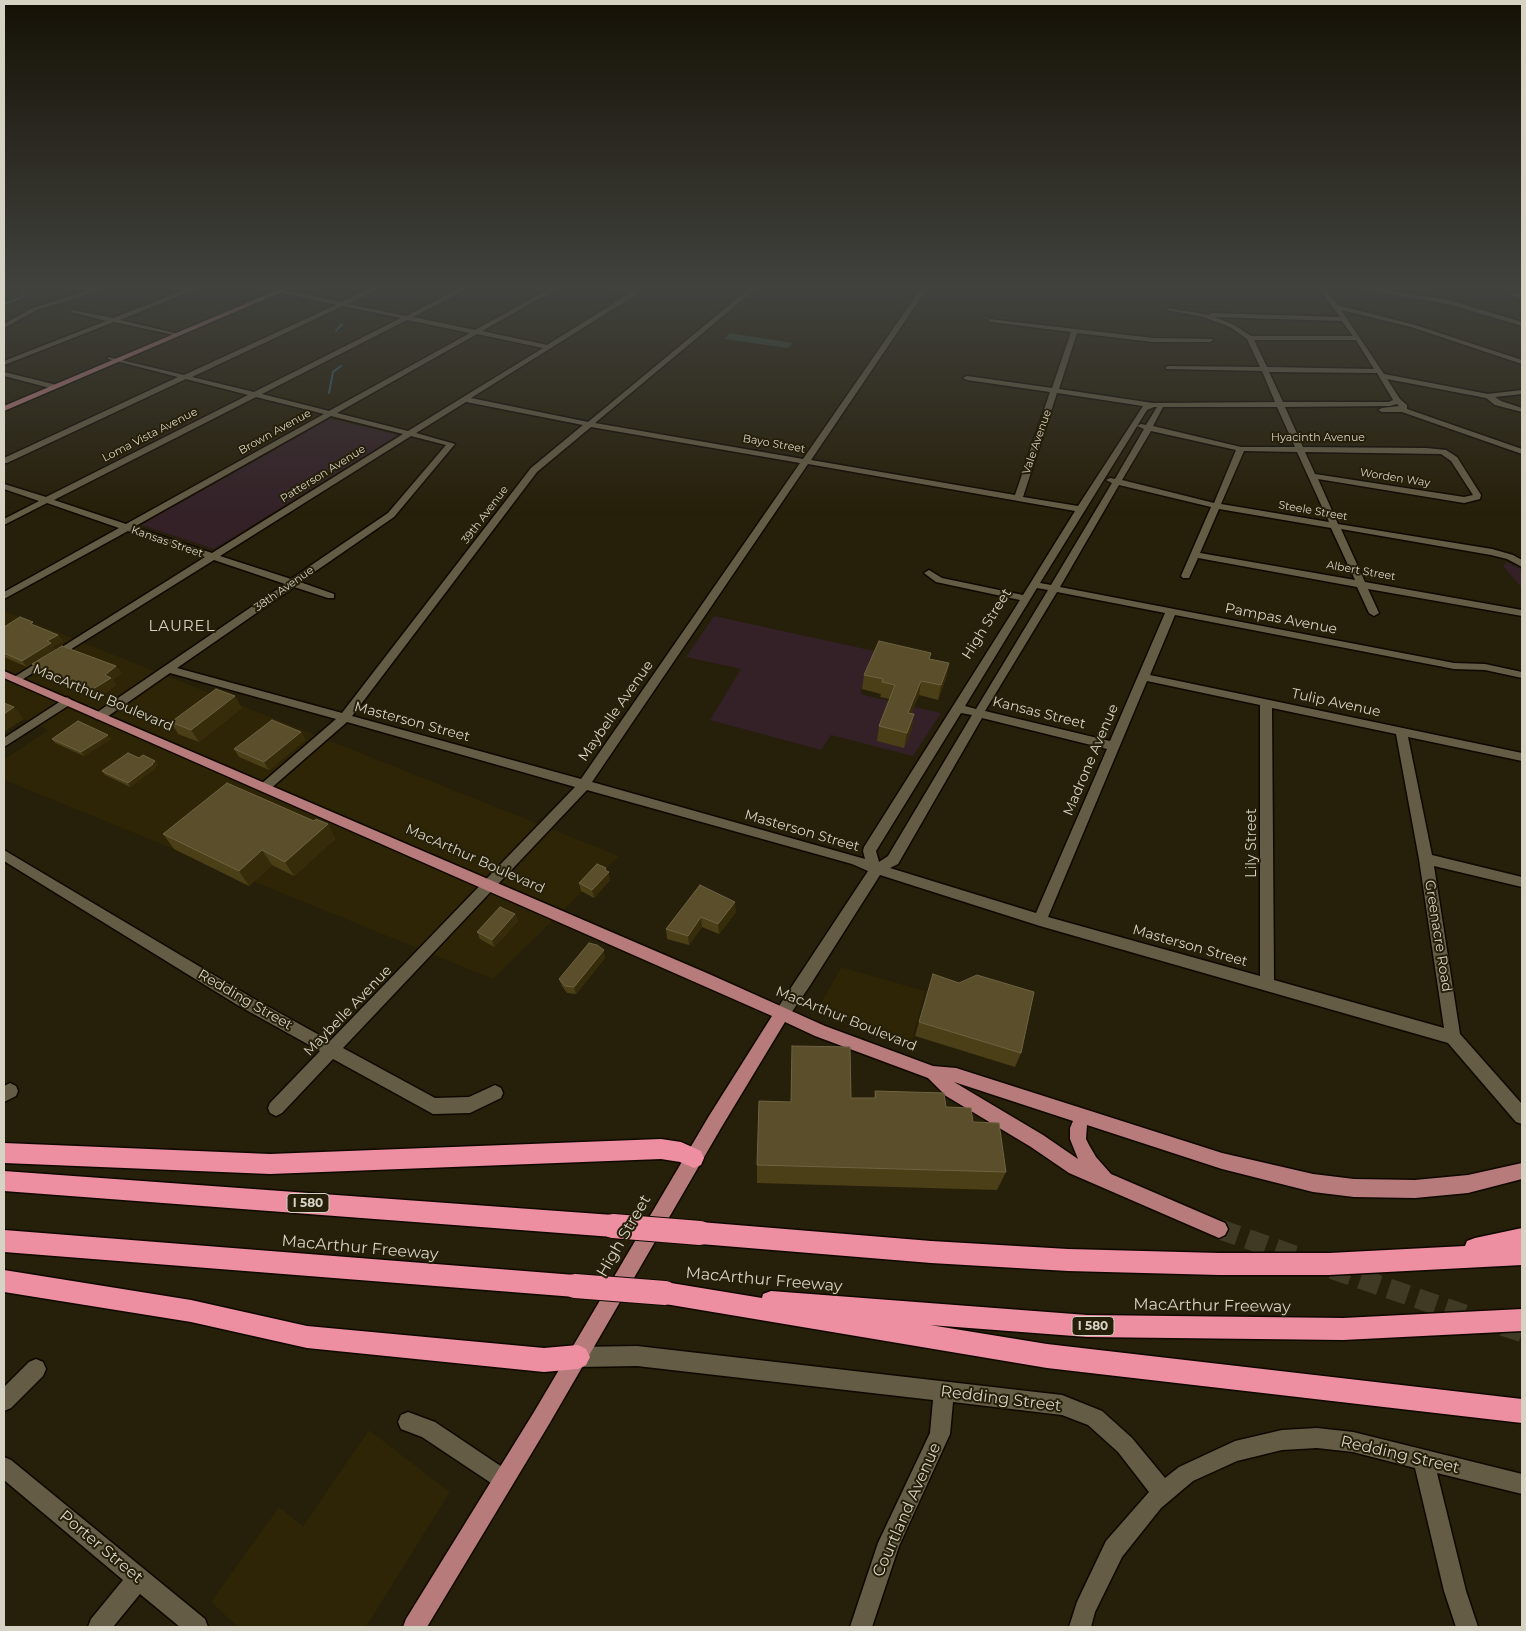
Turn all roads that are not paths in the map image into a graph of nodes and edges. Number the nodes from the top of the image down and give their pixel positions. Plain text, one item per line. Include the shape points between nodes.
1 (103, 363) edge
2 (105, 363) edge
3 (130, 363) edge
4 (214, 363) edge
5 (319, 363) edge
6 (420, 363) edge
7 (522, 363) edge
8 (663, 363) edge
9 (873, 363) edge
10 (1064, 363) edge
11 (1261, 363) edge
12 (1374, 363) edge
13 (1168, 368) dead end
14 (1264, 369) junction
15 (1380, 373) junction
16 (4, 374) edge
17 (184, 377) junction
18 (967, 378) dead end
19 (45, 385) junction
20 (54, 387) junction
21 (1054, 391) junction
22 (1522, 392) edge
23 (256, 395) junction
24 (1488, 396) junction
25 (464, 399) junction
26 (1398, 401) junction
27 (4, 402) edge
28 (1379, 404) junction
29 (1157, 406) junction
30 (1281, 407) junction
31 (4, 409) edge
32 (1404, 410) junction
33 (1522, 410) edge
34 (331, 413) junction
35 (589, 424) junction
36 (1134, 424) junction
37 (1148, 427) junction
38 (409, 434) junction
39 (1241, 449) junction
40 (1299, 450) junction
41 (1522, 452) edge
42 (4, 460) edge
43 (806, 461) junction
44 (1313, 476) junction
45 (1100, 478) junction
46 (1117, 482) junction
47 (4, 486) edge
48 (1018, 498) junction
49 (1474, 499) joint
50 (46, 500) junction
51 (1217, 506) junction
52 (1080, 509) junction
53 (4, 522) edge
54 (1336, 527) junction
55 (125, 528) junction
56 (1195, 555) junction
57 (211, 557) junction
58 (1522, 564) edge
59 (929, 573) dead end
60 (1186, 576) dead end
61 (291, 584) junction
62 (1362, 584) junction
63 (1035, 585) junction
64 (1054, 589) junction
65 (4, 596) edge
66 (331, 596) dead end
67 (1026, 598) junction
68 (1171, 612) junction
69 (1374, 613) dead end
70 (1522, 613) edge
71 (169, 669) junction
72 (4, 674) edge
73 (1522, 675) edge
74 (1143, 677) junction
75 (16, 679) junction
76 (67, 702) junction
77 (1266, 704) junction
78 (958, 708) junction
79 (978, 714) junction
80 (100, 716) junction
81 (344, 719) junction
82 (1401, 732) junction
83 (4, 743) edge
84 (1113, 746) junction
85 (1522, 757) edge
86 (583, 786) junction
87 (265, 787) junction
88 (4, 855) edge
89 (1426, 860) junction
90 (876, 870) junction
91 (1522, 882) edge
92 (489, 885) junction
93 (1040, 920) junction
94 (1268, 983) junction
95 (782, 1014) junction
96 (1453, 1037) junction
97 (332, 1049) junction
98 (933, 1073) junction
99 (495, 1093) dead end
100 (276, 1108) dead end
101 (1083, 1115) junction
102 (1522, 1116) edge
103 (4, 1153) edge
104 (694, 1158) junction
105 (1522, 1171) edge
106 (4, 1180) edge
107 (1110, 1182) junction
108 (1219, 1229) tunnel mouth
109 (1522, 1239) edge
110 (4, 1241) edge
111 (1522, 1254) edge
112 (1426, 1259) junction
113 (4, 1281) edge
114 (665, 1293) junction
115 (1522, 1320) edge
116 (578, 1357) junction
117 (36, 1369) dead end
118 (944, 1392) junction
119 (4, 1401) edge
120 (1522, 1411) edge
121 (408, 1422) dead end
122 (1423, 1459) junction
123 (4, 1467) edge
124 (504, 1480) junction
125 (1522, 1484) edge
126 (1163, 1493) junction
127 (138, 1578) junction
128 (99, 1627) edge
129 (197, 1627) edge
130 (414, 1627) edge
131 (861, 1627) edge
132 (1080, 1627) edge
133 (1467, 1627) edge

1 - 19 main road
2 - 20 main road
3 - 17 street
4 - 17 street
5 - 23 street, Loma Vista Avenue
6 - 34 street, Brown Avenue
7 - 25 street, Patterson Avenue
8 - 35 street, 39th Avenue
9 - 43 street, Maybelle Avenue
10 - 21 street, Vale Avenue
11 - 14 street
12 - 15 street
13 - 14 street
14 - 15 street
14 - 30 street
15 - 24 street
15 - 26 street
16 - 19 street
17 - 23 street
17 - 42 street
18 - 21 street
19 - 20 street
19 - 27 main road
20 - 31 main road
21 - 29 street
21 - 48 street, Vale Avenue
22 - 24 street
23 - 34 street
23 - 50 street, Loma Vista Avenue
24 - 33 street via 1498,403
25 - 35 street, Bayo Street
25 - 38 street, Patterson Avenue
26 - 28 street
26 - 32 street
28 - 30 street
28 - 32 street
29 - 30 street
29 - 36 street, High Street via 1144,408
29 - 37 street, High Street
30 - 32 street
30 - 40 street
32 - 41 street
34 - 38 street
34 - 55 street, Brown Avenue
35 - 43 street, Bayo Street
35 - 81 street, 39th Avenue via 534,470
36 - 37 street, Hyacinth Avenue
36 - 45 street, High Street
37 - 39 street, Hyacinth Avenue
37 - 46 street, High Street
38 - 57 street, Patterson Avenue
38 - 61 street, 38th Avenue via 451,444 391,515
39 - 40 street, Hyacinth Avenue
39 - 51 street
40 - 44 street
40 - 49 street, Hyacinth Avenue via 1443,452 1454,459 1468,480 1477,495
43 - 48 street, Bayo Street
43 - 86 street, Maybelle Avenue
44 - 49 street, Worden Way
44 - 54 street
45 - 46 street, Steele Street
45 - 52 street, High Street
46 - 51 street, Steele Street
46 - 64 street, High Street
47 - 50 street, Kansas Street
48 - 52 street, Bayo Street
50 - 53 street, Loma Vista Avenue
50 - 55 street, Kansas Street
51 - 54 street, Steele Street
51 - 56 street
52 - 63 street, High Street
54 - 58 street, Steele Street via 1492,552
54 - 62 street
55 - 57 street, Kansas Street
55 - 65 street, Brown Avenue
56 - 60 street
56 - 62 street, Albert Street
57 - 61 street, Kansas Street
57 - 75 street, Patterson Avenue
59 - 67 street via 939,580
61 - 66 street, Kansas Street
61 - 71 street, 38th Avenue
62 - 69 street
62 - 70 street, Albert Street
63 - 64 street, Pampas Avenue
63 - 67 street, High Street
64 - 68 street, Pampas Avenue
64 - 79 street, High Street
67 - 78 street, High Street
68 - 73 street, Pampas Avenue via 1454,666 1485,667
68 - 74 street, Madrone Avenue
71 - 80 street, 38th Avenue
71 - 81 street, Masterson Street
72 - 75 main road, MacArthur Boulevard
74 - 77 street, Tulip Avenue
74 - 84 street, Madrone Avenue
75 - 76 main road, MacArthur Boulevard
76 - 80 main road, MacArthur Boulevard
76 - 83 street
77 - 82 street, Tulip Avenue
77 - 94 street, Lily Street
78 - 79 street, Kansas Street
78 - 90 street, High Street via 869,851
79 - 84 street, Kansas Street
79 - 90 street, High Street via 894,860
80 - 87 main road, MacArthur Boulevard
81 - 86 street, Masterson Street
81 - 87 street, 39th Avenue
82 - 85 street, Tulip Avenue
82 - 89 street, Greenacre Road
84 - 93 street, Madrone Avenue
86 - 90 street, Masterson Street via 855,860
86 - 92 street, Maybelle Avenue
87 - 92 main road, MacArthur Boulevard
88 - 97 street, Redding Street via 244,1001
89 - 91 street
89 - 96 street, Greenacre Road
90 - 93 street, Masterson Street
90 - 95 street, High Street
92 - 95 main road, MacArthur Boulevard
92 - 97 street, Maybelle Avenue
93 - 94 street, Masterson Street
94 - 96 street, Masterson Street
95 - 98 main road, MacArthur Boulevard
95 - 104 main road, High Street
96 - 102 street
97 - 99 street, Redding Street via 433,1106 470,1105
97 - 100 street, Maybelle Avenue
98 - 101 main road, MacArthur Boulevard via 956,1075
98 - 107 main road, MacArthur Boulevard via 952,1091 1075,1167
101 - 105 main road, MacArthur Boulevard via 1222,1161 1313,1183 1354,1188 1415,1189 1468,1184
101 - 107 main road via 1078,1128 1082,1150 1090,1163
103 - 104 highway via 270,1164 661,1149
104 - 116 main road, High Street
106 - 112 highway, I 580, bridge via 1068,1260 1329,1264
107 - 108 main road, MacArthur Boulevard
109 - 112 highway
110 - 114 highway, MacArthur Freeway / I 580, bridge
111 - 112 highway, I 580
113 - 116 highway via 191,1311 307,1337 544,1360
114 - 115 highway, MacArthur Freeway / I 580 via 1087,1326 1334,1329
114 - 120 highway via 1047,1356
116 - 118 street, Redding Street via 636,1356
116 - 124 main road, High Street
117 - 119 street
118 - 126 street, Redding Street via 1062,1405 1095,1418 1125,1445
118 - 131 street, Courtland Avenue via 940,1434 889,1543
121 - 124 street via 428,1429
122 - 125 street, Redding Street
122 - 126 street, Redding Street via 1353,1442 1317,1438 1282,1440 1235,1451 1186,1474
122 - 133 street
123 - 127 street, Porter Street
124 - 130 main road, High Street
126 - 132 street via 1114,1549
127 - 128 street
127 - 129 street, Porter Street

